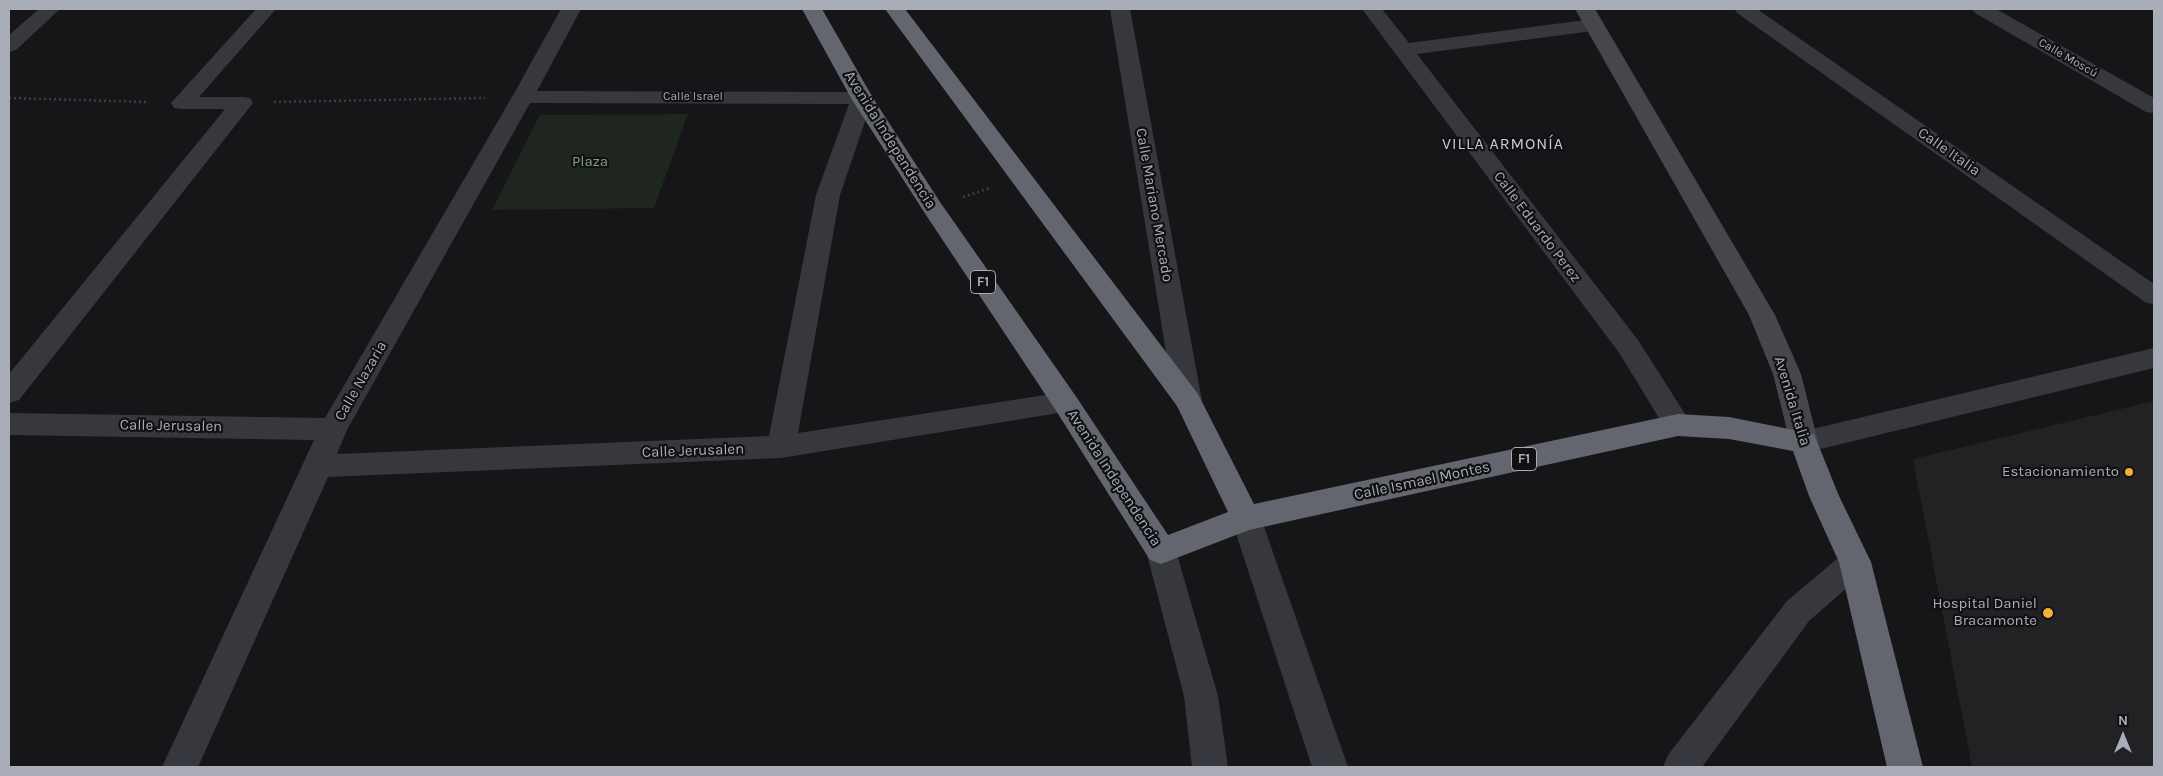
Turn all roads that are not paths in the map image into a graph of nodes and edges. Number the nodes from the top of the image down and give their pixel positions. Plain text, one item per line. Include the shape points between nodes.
1 (50, 9) edge
2 (266, 9) edge
3 (571, 9) edge
4 (812, 9) edge
5 (895, 9) edge
6 (1120, 9) edge
7 (1372, 9) edge
8 (1744, 9) edge
9 (1982, 9) edge
10 (1589, 17) edge
11 (9, 46) edge
12 (1403, 50) junction
13 (523, 97) junction
14 (862, 98) junction
15 (2154, 107) edge
16 (2154, 268) edge
17 (2153, 295) edge
18 (2154, 358) edge
19 (9, 394) edge
20 (1188, 401) junction
21 (1065, 402) junction
22 (9, 424) edge
23 (1678, 425) junction
24 (333, 429) junction
25 (1804, 442) junction
26 (780, 447) junction
27 (318, 466) junction
28 (1246, 518) junction
29 (1161, 551) junction
30 (1855, 562) junction
31 (180, 767) edge
32 (1210, 767) edge
33 (1330, 767) edge
34 (1681, 767) edge
35 (1905, 767) edge

1 - 11 street
2 - 19 street via 182,103 242,103
3 - 13 street, Calle Nazaria
4 - 14 highway, Avenida Independencia / F1
5 - 20 highway
6 - 20 street, Calle Mariano Mercado
7 - 12 street, Calle Eduardo Perez
8 - 17 street, Calle Italia
9 - 15 street, Calle Moscú
10 - 12 street
10 - 25 main road, Avenida Italia via 1762,315 1787,374
12 - 23 street, Calle Eduardo Perez via 1629,347
13 - 14 street, Calle Israel
13 - 24 street, Calle Nazaria
14 - 21 highway, Avenida Independencia / F1
14 - 26 street via 828,195
16 - 17 street
18 - 25 street
20 - 28 highway
21 - 26 street, Calle Jerusalen
21 - 29 highway, Avenida Independencia / F1
22 - 24 street, Calle Jerusalen
23 - 25 highway, Calle Ismael Montes / F1 via 1729,428
23 - 28 highway, Calle Ismael Montes / F1
24 - 27 street, Calle Nazaria
25 - 30 highway, Avenida Italia via 1824,496
26 - 27 street, Calle Jerusalen
27 - 31 street, Calle Nazaria
28 - 29 highway, Avenida Independencia / F1
28 - 33 street
29 - 32 street via 1202,696
30 - 34 street via 1798,611
30 - 35 highway, Avenida Italia

